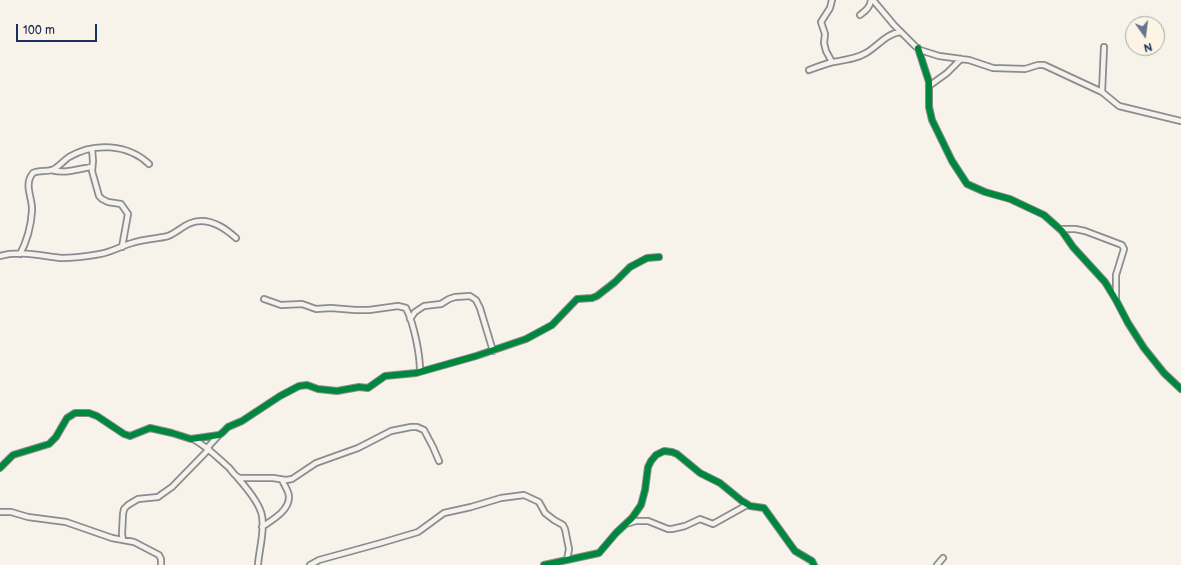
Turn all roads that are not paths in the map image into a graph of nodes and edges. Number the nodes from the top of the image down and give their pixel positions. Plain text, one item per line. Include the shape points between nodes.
1 (832, 0) edge
2 (872, 0) edge
3 (860, 15) dead end
4 (901, 32) junction
5 (1104, 47) dead end
6 (918, 48) junction
7 (961, 59) junction
8 (832, 62) junction
9 (810, 70) dead end
10 (929, 86) junction
11 (1102, 92) junction
12 (1181, 121) edge
13 (92, 149) junction
14 (149, 164) dead end
15 (92, 167) junction
16 (51, 170) junction
17 (1060, 229) junction
18 (236, 238) dead end
19 (122, 247) junction
20 (20, 254) junction
21 (0, 256) edge
22 (659, 257) dead end
23 (264, 299) dead end
24 (1116, 300) junction
25 (410, 318) junction
26 (493, 351) junction
27 (420, 371) junction
28 (1181, 389) edge
29 (219, 435) junction
30 (194, 439) junction
31 (208, 449) junction
32 (439, 461) dead end
33 (0, 468) edge
34 (237, 477) junction
35 (282, 480) junction
36 (747, 505) junction
37 (0, 512) edge
38 (625, 524) junction
39 (262, 527) junction
40 (123, 540) junction
41 (942, 558) dead end
42 (161, 559) junction
43 (567, 560) junction
44 (161, 565) edge
45 (166, 565) edge
46 (258, 565) edge
47 (310, 565) edge
48 (544, 565) edge
49 (814, 565) edge
50 (937, 565) edge

1 - 8 street via 821,22 826,51
2 - 3 street via 869,7
2 - 4 street
4 - 6 street
4 - 8 street via 890,35 853,59
5 - 11 street
6 - 7 street via 939,56
6 - 10 street
7 - 10 street
7 - 11 street via 993,68 1025,69 1044,65
8 - 9 street
10 - 17 street via 932,120 952,161 967,184 1022,204 1044,215
11 - 12 street via 1119,106
13 - 14 street via 117,148 132,152
13 - 15 street
13 - 16 street via 69,157
15 - 16 street via 68,172
15 - 19 street via 100,198 121,204 128,214
16 - 20 street via 36,171 30,177 28,185 32,217
17 - 24 street via 1105,282
17 - 24 street via 1086,231 1122,245 1124,249 1116,275
18 - 19 street via 229,231 213,223 200,221 182,226 168,236 138,241
19 - 20 street via 111,252 78,257
20 - 21 street
22 - 26 street via 647,258 630,267 597,296 577,299 560,319 545,330
23 - 25 street via 281,305 302,304 316,309 369,310 398,306 406,308
24 - 28 street via 1144,348
25 - 26 street via 424,306 441,304 449,298 470,296 476,300 480,308
25 - 27 street
26 - 27 street
27 - 29 street via 385,376 368,388 360,387 337,392 307,385 299,386 228,427
29 - 30 street
29 - 31 street
30 - 31 street
30 - 33 street via 150,428 130,436 97,416 75,413 67,418 56,437 48,444 13,456
31 - 34 street
31 - 40 street via 172,487 158,496 138,499 124,509
32 - 35 street via 424,430 411,427 391,432 358,448 316,463 292,479
34 - 35 street
34 - 39 street via 260,509
35 - 39 street via 289,497 287,505 280,514
36 - 38 street via 713,524 700,519 685,526 668,529 648,521
36 - 38 street via 720,482 700,473 677,454 664,451 651,461 641,505
36 - 49 street via 765,509 795,551 812,561
37 - 40 street via 66,522
38 - 43 street via 599,553
39 - 46 street
40 - 42 street via 140,545
41 - 50 street
42 - 44 street
42 - 45 street
43 - 47 street via 569,549 566,529 545,513 539,502 524,495 444,513 418,532
43 - 48 street

